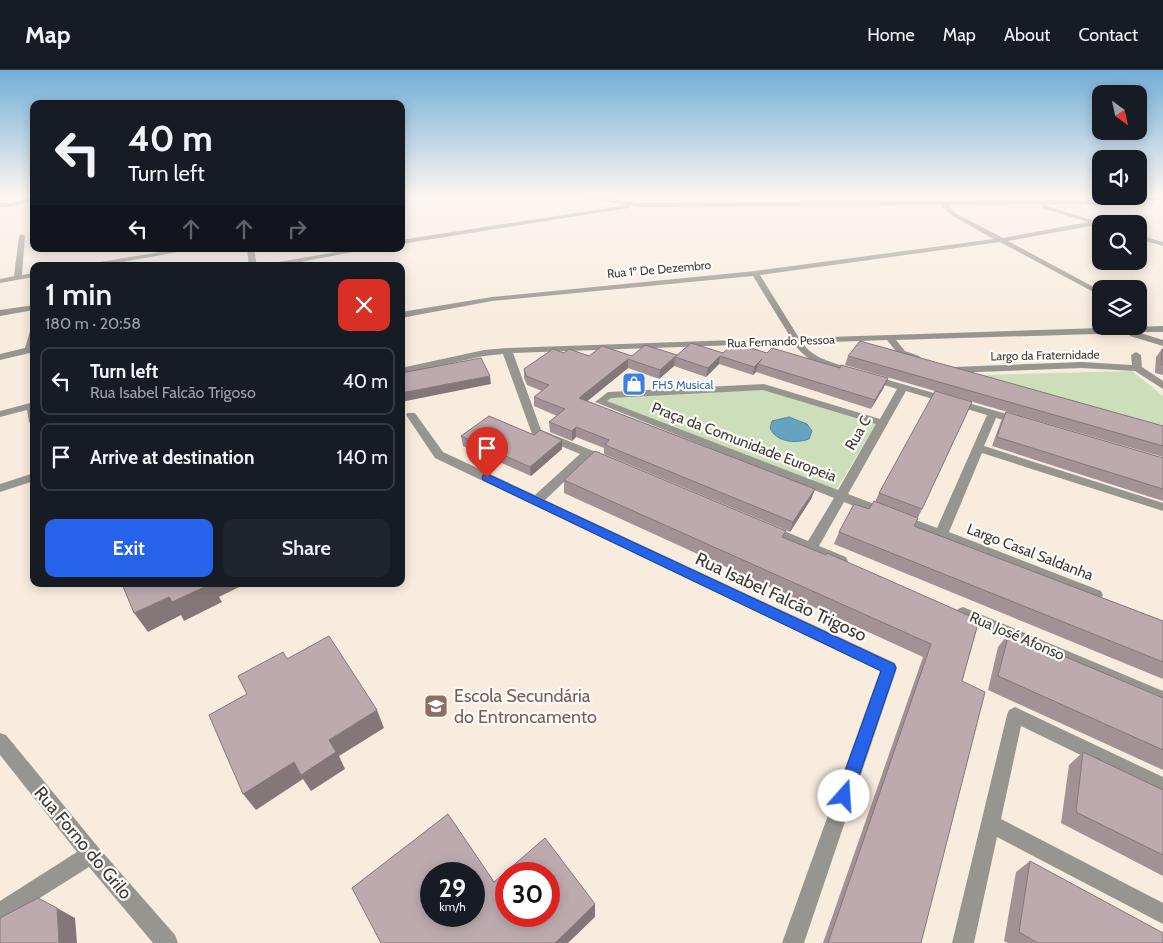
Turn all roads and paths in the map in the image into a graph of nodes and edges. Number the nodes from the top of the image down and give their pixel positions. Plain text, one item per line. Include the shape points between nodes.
1 (22, 236) dead end
2 (438, 236) edge
3 (994, 236) edge
4 (1029, 236) edge
5 (1147, 239) edge
6 (1003, 240) junction
7 (405, 241) edge
8 (1163, 244) edge
9 (173, 252) edge
10 (348, 252) edge
11 (112, 262) edge
12 (290, 262) edge
13 (755, 273) junction
14 (30, 276) edge
15 (18, 278) junction
16 (0, 281) edge
17 (1092, 289) edge
18 (30, 308) edge
19 (0, 313) edge
20 (405, 314) edge
21 (1092, 331) edge
22 (1134, 335) edge
23 (889, 337) junction
24 (796, 340) junction
25 (1163, 343) edge
26 (30, 350) edge
27 (506, 351) junction
28 (1136, 355) dead end
29 (0, 357) edge
30 (924, 362) edge
31 (1137, 368) junction
32 (405, 370) edge
33 (982, 378) edge
34 (1163, 386) edge
35 (903, 387) junction
36 (30, 406) edge
37 (993, 413) junction
38 (0, 414) edge
39 (411, 415) dead end
40 (883, 423) junction
41 (1031, 424) edge
42 (978, 448) junction
43 (588, 453) junction
44 (615, 464) edge
45 (30, 478) edge
46 (0, 488) edge
47 (841, 496) junction
48 (536, 501) junction
49 (1163, 507) edge
50 (758, 525) edge
51 (941, 535) junction
52 (811, 548) junction
53 (856, 567) edge
54 (1108, 600) edge
55 (946, 606) edge
56 (1163, 698) edge
57 (0, 741) edge
58 (1163, 786) edge
59 (991, 824) junction
60 (91, 854) junction
61 (0, 913) edge
62 (1163, 914) edge
63 (167, 943) edge
64 (793, 943) edge
65 (963, 943) edge

1 - 15 street
2 - 7 street
3 - 6 street
4 - 6 street, Rua 1º De Dezembro
5 - 8 street
6 - 13 street, Rua 1º De Dezembro
6 - 17 street
9 - 11 street
10 - 12 street
13 - 20 street, Rua 1º De Dezembro via 492,299
13 - 24 street
14 - 15 street
15 - 16 street
18 - 19 street
21 - 23 street, Rua Fernando Pessoa
22 - 25 street
23 - 24 street, Rua Fernando Pessoa
23 - 30 street via 902,353
24 - 27 street, Rua Fernando Pessoa
24 - 35 street via 813,358
26 - 29 street
27 - 32 street, Rua Fernando Pessoa
27 - 43 street via 536,432
28 - 31 street
31 - 33 street, Largo da Fraternidade via 1082,365 949,369
31 - 34 street
35 - 37 street
35 - 40 street, Rua C
36 - 38 street
37 - 41 street
37 - 42 street, Largo Casal Saldanha
39 - 48 street, Rua Isabel Falcão Trigoso via 439,455
40 - 47 street, Rua C
40 - 47 street, Praça da Comunidade Europeia via 764,387 608,395 600,402
42 - 49 street
42 - 51 street, Largo Casal Saldanha
43 - 44 street
43 - 48 street
45 - 46 street
47 - 51 street, Largo Casal Saldanha
47 - 52 street, Rua C
48 - 64 street, Rua Isabel Falcão Trigoso via 889,668
50 - 52 street
51 - 54 street, Largo Casal Saldanha
52 - 53 street
55 - 56 street, Rua José Afonso
57 - 60 street, Rua Forno do Grilo
58 - 59 street via 1015,715
59 - 62 street
59 - 65 street
60 - 61 street
60 - 63 street, Rua Forno do Grilo

